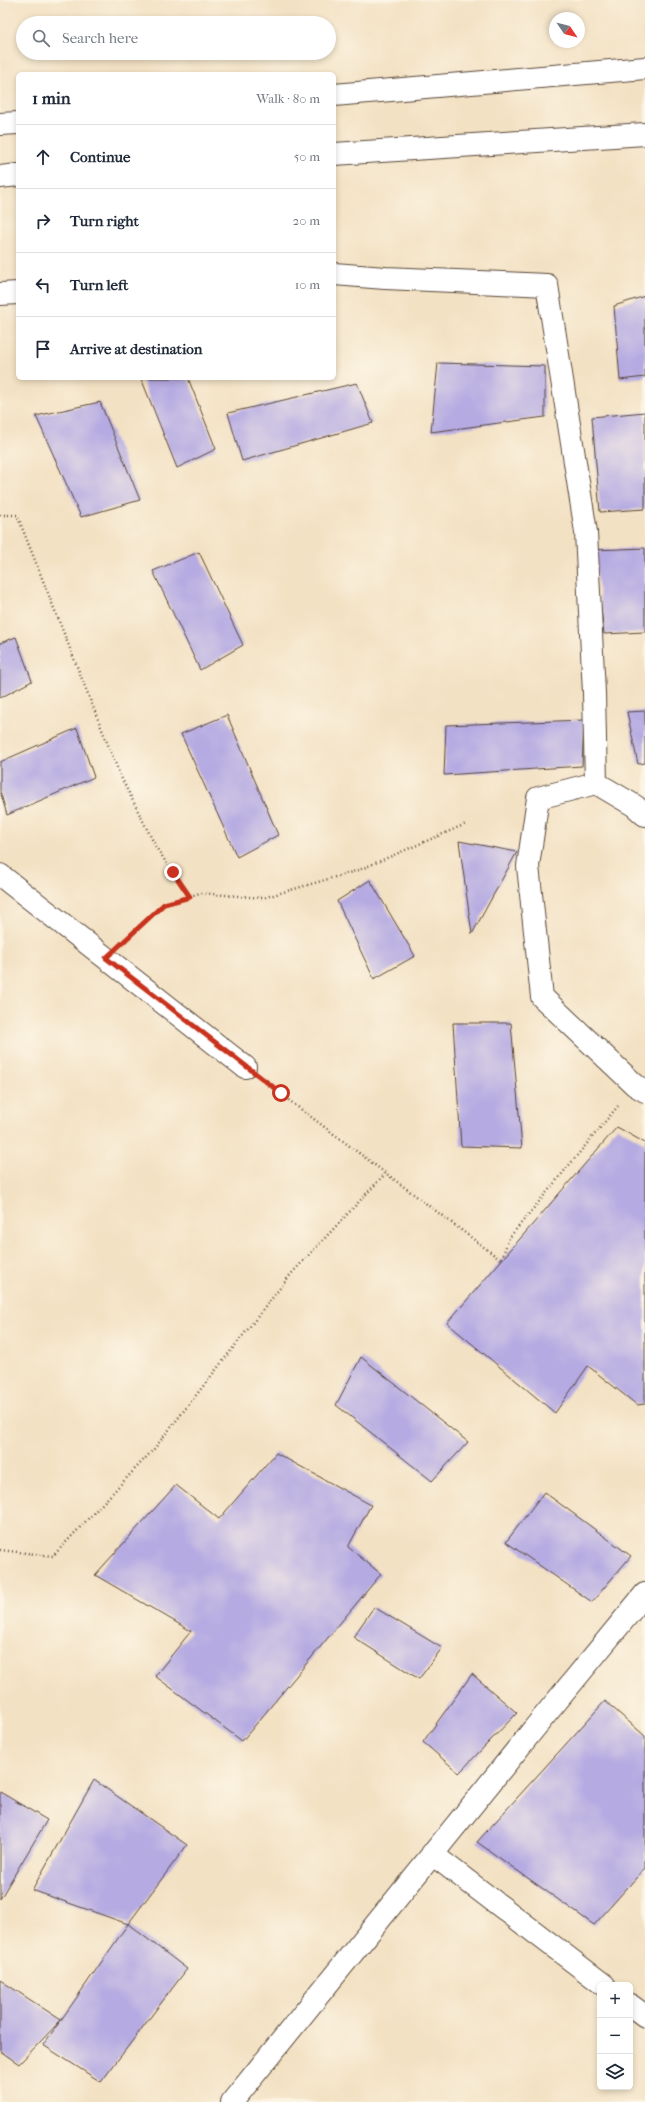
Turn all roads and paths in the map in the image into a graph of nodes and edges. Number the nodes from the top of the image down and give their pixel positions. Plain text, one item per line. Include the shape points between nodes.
1 (645, 68) edge
2 (336, 95) edge
3 (16, 123) edge
4 (0, 124) edge
5 (645, 134) edge
6 (336, 154) edge
7 (16, 175) edge
8 (0, 177) edge
9 (336, 274) edge
10 (16, 292) edge
11 (0, 294) edge
12 (0, 515) edge
13 (596, 783) junction
14 (645, 815) edge
15 (466, 824) dead end
16 (0, 875) edge
17 (190, 897) junction
18 (106, 958) junction
19 (245, 1067) joint
20 (640, 1088) edge
21 (386, 1173) junction
22 (0, 1550) edge
23 (645, 1594) edge
24 (432, 1854) junction
25 (600, 1982) edge
26 (633, 2007) edge
27 (645, 2016) edge
28 (232, 2102) edge

1 - 2 main road
3 - 4 main road
5 - 6 main road
7 - 8 main road
9 - 13 main road via 547,285 586,532
10 - 11 main road
12 - 17 path via 17,515 120,774 156,847
13 - 14 main road via 635,806
13 - 20 main road via 538,798 528,866 542,997
15 - 17 path via 359,870 263,898 200,893
16 - 18 main road
17 - 18 path via 164,904
18 - 19 main road
19 - 21 path
20 - 21 path via 510,1238 501,1260
21 - 22 path via 291,1274 154,1449 54,1556
23 - 24 main road
24 - 25 main road
24 - 28 main road
26 - 27 main road

